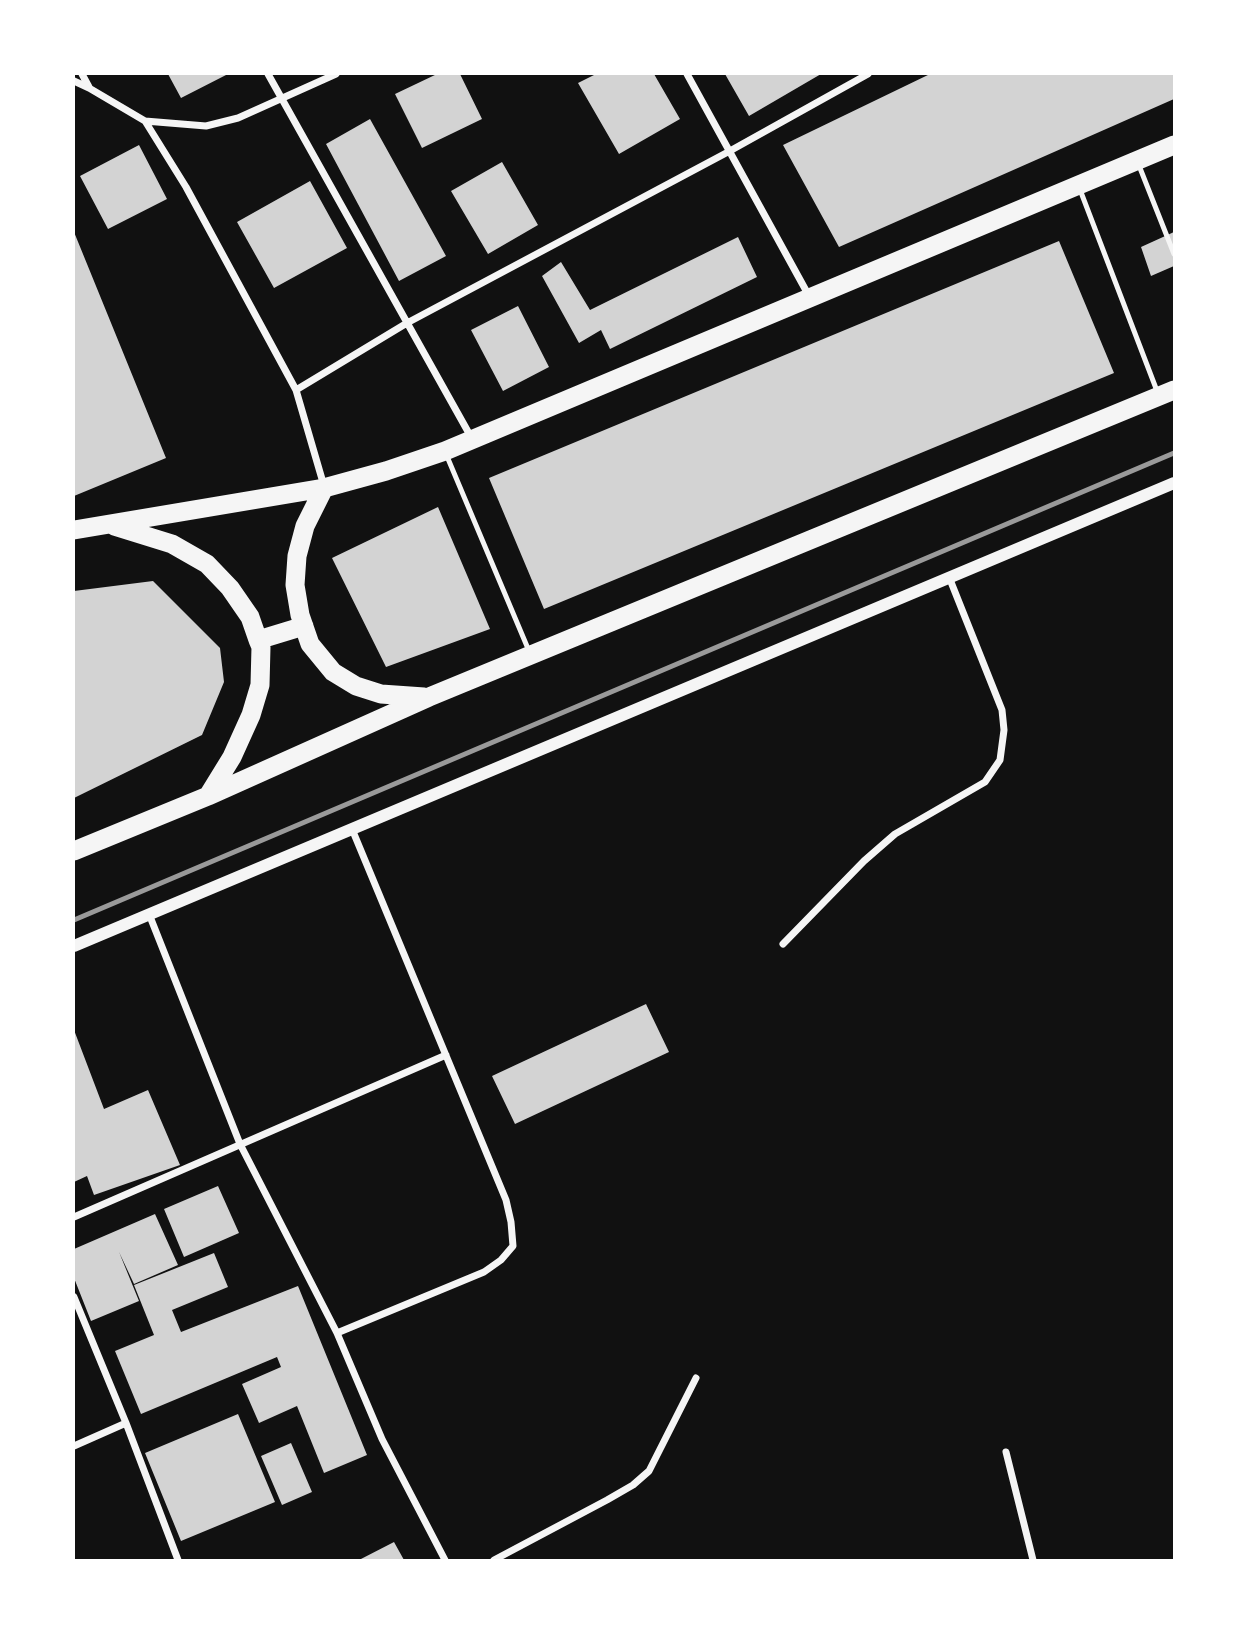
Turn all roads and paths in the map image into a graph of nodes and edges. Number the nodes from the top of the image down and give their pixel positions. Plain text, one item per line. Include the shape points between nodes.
1 (82, 74) edge
2 (268, 74) edge
3 (336, 74) edge
4 (687, 74) edge
5 (868, 74) edge
6 (74, 81) edge
7 (89, 88) junction
8 (282, 100) junction
9 (145, 121) junction
10 (1174, 145) edge
11 (728, 152) junction
12 (1136, 160) junction
13 (1078, 185) junction
14 (1174, 254) edge
15 (809, 297) junction
16 (407, 323) junction
17 (296, 390) junction
18 (1167, 393) edge
19 (473, 441) junction
20 (445, 451) junction
21 (1174, 483) edge
22 (324, 488) junction
23 (109, 524) junction
24 (74, 530) edge
25 (949, 577) junction
26 (304, 626) junction
27 (258, 640) junction
28 (531, 656) junction
29 (429, 697) junction
30 (208, 796) junction
31 (352, 829) junction
32 (74, 851) edge
33 (149, 914) junction
34 (783, 944) dead end
35 (74, 946) edge
36 (446, 1055) junction
37 (240, 1144) junction
38 (74, 1217) edge
39 (74, 1297) edge
40 (337, 1333) junction
41 (696, 1378) dead end
42 (126, 1423) junction
43 (74, 1446) edge
44 (1006, 1452) dead end
45 (178, 1560) edge
46 (445, 1560) edge
47 (494, 1560) edge
48 (1033, 1560) edge

1 - 7 street
2 - 8 street
3 - 8 street
4 - 11 street
5 - 11 street
6 - 7 street
7 - 9 street
8 - 9 street via 206,126
8 - 16 street
9 - 17 street
10 - 12 highway
11 - 15 street
11 - 16 street
12 - 13 highway
12 - 14 lane
13 - 15 highway
13 - 18 lane
15 - 19 highway
16 - 17 street
16 - 19 street
17 - 22 street
18 - 28 highway
19 - 20 highway
20 - 22 highway
20 - 28 lane
21 - 25 street
22 - 23 highway
22 - 26 highway via 305,526 298,556 295,585
23 - 24 highway
23 - 27 highway via 172,544 207,564 230,587 250,617
25 - 31 street
25 - 34 street via 1002,710 1000,760 985,782 895,834
26 - 27 highway
26 - 29 highway via 310,644 333,672 356,686 381,694
27 - 30 highway via 260,685 251,715
28 - 29 highway
29 - 30 highway
30 - 32 highway
31 - 33 street
31 - 36 street
33 - 35 street
33 - 37 street
36 - 37 street
36 - 40 street via 506,1200 513,1245 501,1261 484,1272
37 - 38 street
37 - 40 street
39 - 42 street
40 - 46 street via 383,1438
41 - 47 street via 649,1471 615,1495
42 - 43 street
42 - 45 street
44 - 48 street

